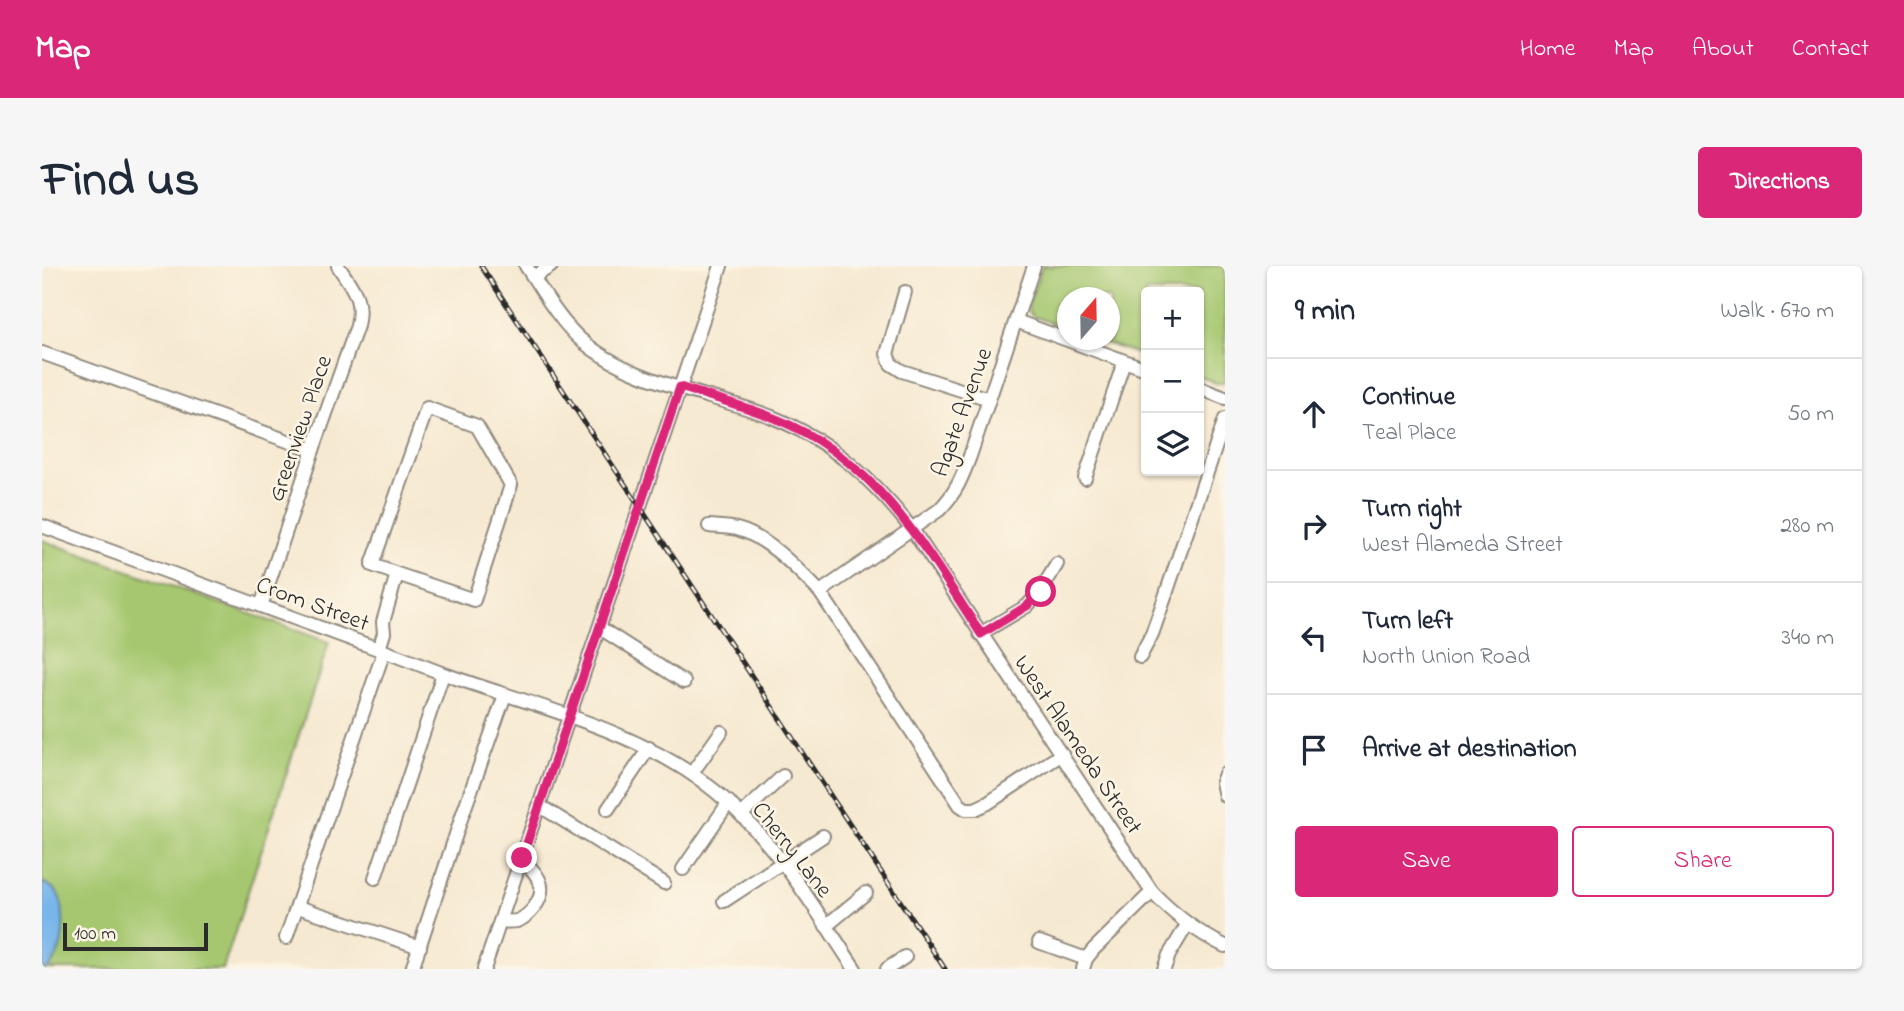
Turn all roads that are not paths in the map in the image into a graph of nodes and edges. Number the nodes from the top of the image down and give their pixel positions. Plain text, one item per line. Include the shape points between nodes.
1 (338, 266) edge
2 (526, 266) edge
3 (551, 266) edge
4 (721, 266) edge
5 (1034, 266) edge
6 (534, 277) junction
7 (905, 292) dead end
8 (1016, 321) junction
9 (42, 353) edge
10 (1124, 362) junction
11 (1141, 367) edge
12 (680, 387) junction
13 (1204, 390) edge
14 (1225, 398) edge
15 (989, 399) junction
16 (1225, 419) edge
17 (313, 450) junction
18 (1085, 478) dead end
19 (42, 526) edge
20 (709, 526) dead end
21 (912, 529) junction
22 (1057, 564) dead end
23 (397, 574) junction
24 (820, 592) junction
25 (261, 606) junction
26 (600, 628) junction
27 (981, 634) junction
28 (381, 650) junction
29 (1140, 657) dead end
30 (443, 674) junction
31 (684, 682) dead end
32 (505, 695) junction
33 (570, 717) junction
34 (722, 732) dead end
35 (649, 748) junction
36 (1062, 754) junction
37 (691, 773) junction
38 (1225, 774) edge
39 (783, 776) dead end
40 (1224, 793) edge
41 (729, 802) junction
42 (540, 806) junction
43 (608, 809) dead end
44 (741, 815) junction
45 (823, 836) dead end
46 (522, 858) junction
47 (783, 863) junction
48 (683, 869) dead end
49 (375, 878) dead end
50 (664, 883) dead end
51 (1152, 892) junction
52 (866, 893) dead end
53 (724, 901) dead end
54 (298, 907) junction
55 (500, 922) junction
56 (1187, 925) junction
57 (826, 926) junction
58 (286, 938) dead end
59 (1039, 942) dead end
60 (1225, 946) edge
61 (420, 947) junction
62 (905, 957) dead end
63 (1084, 964) edge
64 (412, 969) edge
65 (484, 969) edge
66 (855, 969) edge
67 (887, 969) edge
68 (1164, 969) edge

1 - 17 street, Greenview Place via 355,292 359,314
2 - 6 street, West Alameda Street
3 - 6 street
4 - 12 street
5 - 8 street, Agate Avenue
6 - 12 street, West Alameda Street via 566,324 590,346 626,368
7 - 15 street via 887,354 891,364
8 - 10 street
8 - 15 street, Agate Avenue
9 - 17 street
10 - 11 street
10 - 18 street
12 - 21 street, West Alameda Street via 773,418 828,446 871,481
12 - 26 street
13 - 14 street
15 - 21 street, Agate Avenue via 960,483 939,510
16 - 29 street via 1152,634
17 - 25 street, Greenview Place
19 - 25 street, Crom Street
20 - 24 street via 738,530 770,546
21 - 24 street, Agate Avenue
21 - 27 street, West Alameda Street
22 - 27 street via 1027,606
23 - 23 street via 474,600 511,485 477,426 427,408 372,565
23 - 28 street via 383,622
24 - 36 street via 960,805 967,809 982,806
25 - 28 street, Crom Street
26 - 31 street
26 - 33 street
27 - 36 street, West Alameda Street
28 - 30 street, Crom Street
28 - 54 street
30 - 32 street, Crom Street
30 - 49 street
32 - 33 street, Crom Street
32 - 61 street
33 - 35 street, Cherry Lane
33 - 42 street
34 - 37 street
35 - 37 street, Cherry Lane
35 - 43 street
36 - 51 street, West Alameda Street
37 - 41 street, Cherry Lane
38 - 40 street
39 - 44 street
41 - 44 street, Cherry Lane
41 - 48 street
42 - 46 street
42 - 50 street
44 - 47 street, Cherry Lane
45 - 47 street
46 - 55 street
46 - 55 street via 541,885 539,899 530,913 517,921
47 - 53 street
47 - 57 street, Cherry Lane
51 - 56 street, West Alameda Street
51 - 63 street
52 - 57 street
54 - 58 street
54 - 61 street
55 - 65 street
56 - 60 street, West Alameda Street
56 - 68 street
57 - 66 street, Cherry Lane
59 - 63 street
61 - 64 street
62 - 67 street

